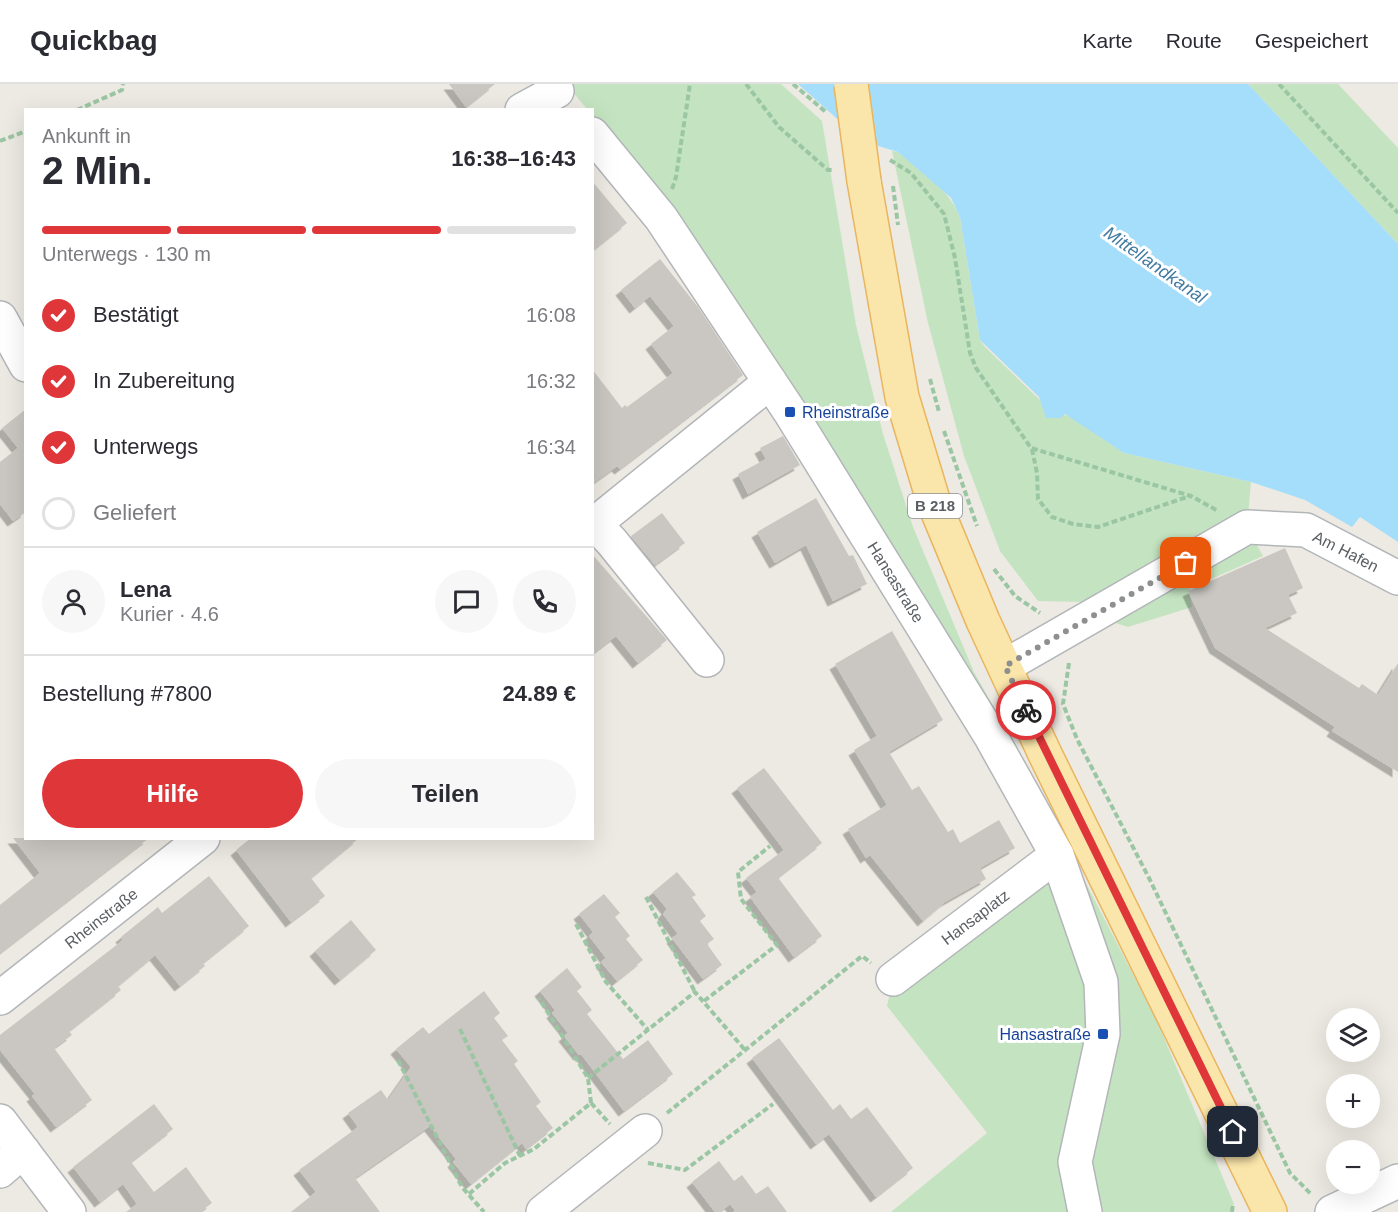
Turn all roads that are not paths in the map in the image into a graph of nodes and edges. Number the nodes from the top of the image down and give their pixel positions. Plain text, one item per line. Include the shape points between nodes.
1 (851, 84) edge
2 (560, 95) edge
3 (527, 108) edge
4 (594, 136) edge
5 (0, 318) edge
6 (24, 362) edge
7 (771, 382) junction
8 (594, 525) edge
9 (1398, 578) edge
10 (707, 660) dead end
11 (1005, 666) junction
12 (200, 840) edge
13 (1057, 855) junction
14 (893, 979) road end
15 (0, 998) edge
16 (0, 1122) edge
17 (645, 1131) road end
18 (11, 1161) edge
19 (1398, 1181) edge
20 (1324, 1207) edge
21 (69, 1212) edge
22 (543, 1212) edge
23 (1084, 1212) edge
24 (1270, 1212) edge

1 - 11 main road, B 218, bridge via 864,185 902,397 934,503
2 - 3 street
4 - 7 street, Hansastraße via 661,218
5 - 6 street
7 - 8 street
7 - 13 street, Hansastraße via 990,735
8 - 10 street
9 - 11 street, Am Hafen via 1306,530 1247,527
11 - 24 main road, B 218
12 - 15 street, Rheinstraße
13 - 14 street, Hansaplatz
13 - 23 street, Hansastraße via 1101,982 1103,1034 1075,1162
16 - 18 street
17 - 22 street
18 - 21 street
19 - 20 street

